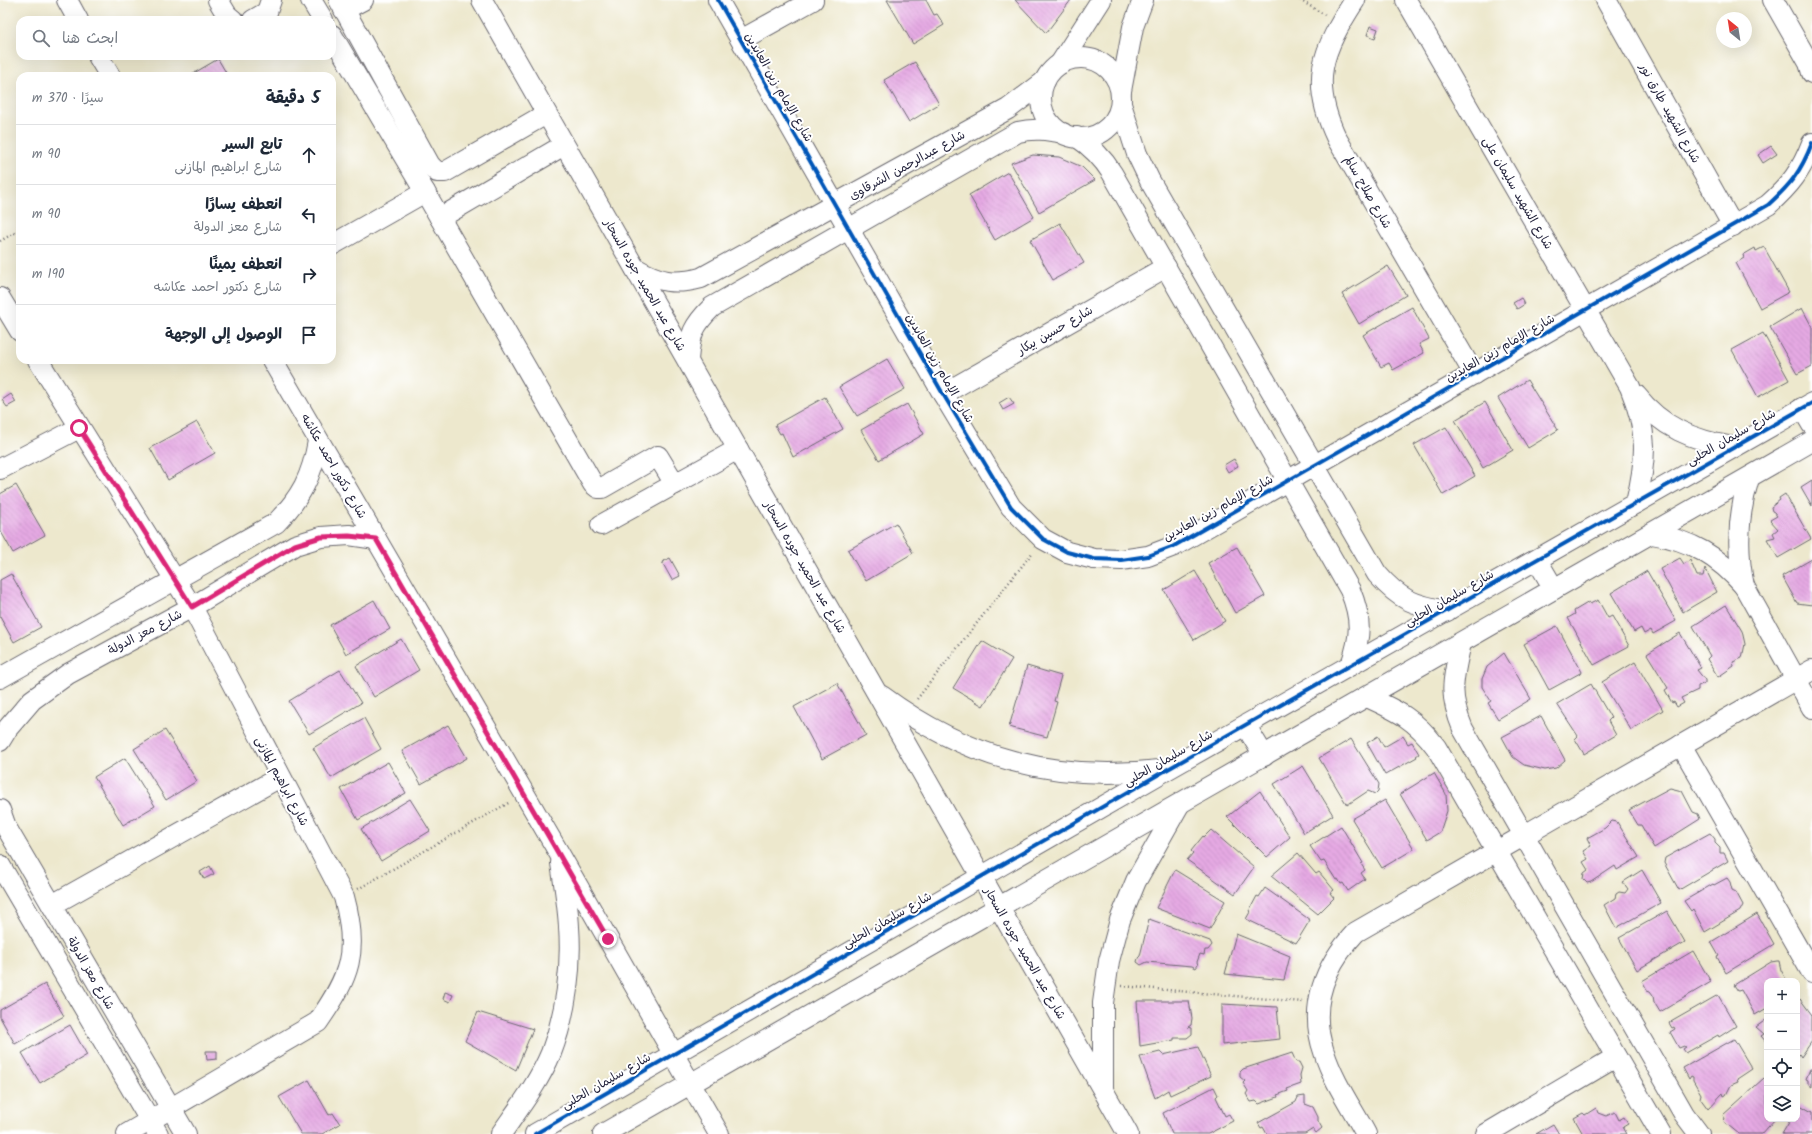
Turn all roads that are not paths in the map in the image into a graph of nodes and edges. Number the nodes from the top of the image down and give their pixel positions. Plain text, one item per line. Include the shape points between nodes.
1 (67, 0) edge
2 (218, 0) edge
3 (271, 0) edge
4 (311, 0) edge
5 (363, 0) edge
6 (482, 0) edge
7 (718, 0) edge
8 (813, 0) edge
9 (1101, 0) edge
10 (1143, 0) edge
11 (1355, 0) edge
12 (1406, 0) edge
13 (1606, 0) edge
14 (1774, 0) edge
15 (341, 5) edge
16 (76, 16) edge
17 (228, 16) edge
18 (260, 16) edge
19 (321, 16) edge
20 (741, 40) junction
21 (336, 42) edge
22 (100, 60) edge
23 (1060, 64) junction
24 (108, 72) edge
25 (1812, 73) edge
26 (1045, 81) junction
27 (1121, 98) junction
28 (546, 114) junction
29 (1070, 136) junction
30 (1812, 143) edge
31 (564, 145) junction
32 (425, 192) junction
33 (835, 204) junction
34 (440, 218) junction
35 (1733, 226) junction
36 (848, 228) junction
37 (336, 243) edge
38 (1166, 267) junction
39 (635, 268) junction
40 (0, 298) edge
41 (1586, 310) junction
42 (16, 324) edge
43 (688, 360) junction
44 (40, 364) edge
45 (274, 364) edge
46 (1474, 374) junction
47 (1630, 387) junction
48 (943, 394) junction
49 (1809, 412) edge
50 (79, 428) junction
51 (318, 441) junction
52 (1812, 441) edge
53 (738, 448) junction
54 (1733, 448) junction
55 (1314, 466) junction
56 (0, 469) edge
57 (1749, 478) junction
58 (1288, 481) junction
59 (675, 484) junction
60 (1636, 503) junction
61 (601, 526) dead end
62 (1652, 534) junction
63 (376, 539) junction
64 (1537, 560) junction
65 (174, 580) junction
66 (1744, 586) junction
67 (1554, 589) junction
68 (192, 607) junction
69 (1447, 610) junction
70 (1461, 642) junction
71 (1351, 665) junction
72 (1804, 675) edge
73 (0, 678) edge
74 (876, 691) junction
75 (1367, 697) junction
76 (1812, 708) edge
77 (1246, 726) junction
78 (0, 741) edge
79 (1681, 745) junction
80 (1264, 756) junction
81 (1168, 769) junction
82 (280, 777) junction
83 (1180, 804) junction
84 (0, 810) edge
85 (1524, 835) junction
86 (1497, 851) junction
87 (559, 853) junction
88 (0, 865) edge
89 (982, 877) junction
90 (52, 905) junction
91 (999, 907) junction
92 (1812, 973) edge
93 (673, 1053) junction
94 (1616, 1057) junction
95 (690, 1085) junction
96 (1103, 1091) junction
97 (170, 1108) junction
98 (154, 1127) edge
99 (127, 1134) edge
100 (186, 1134) edge
101 (502, 1134) edge
102 (535, 1134) edge
103 (603, 1134) edge
104 (719, 1134) edge
105 (1128, 1134) edge
106 (1366, 1134) edge
107 (1486, 1134) edge
108 (1661, 1134) edge
109 (1699, 1134) edge

1 - 16 street
2 - 17 street
3 - 18 street via 267,12
4 - 19 street
5 - 15 street
6 - 28 street, شارع عبد الحميد جوده السحار
7 - 20 street, شارع الإمام زين العابدين
8 - 20 street
9 - 23 street
10 - 27 street via 1133,27
11 - 46 street, شارع صلاح سالم via 1330,41 1324,60 1321,81 1328,120
12 - 41 street, شارع الشهيد سليمان على
13 - 35 street, شارع الشهيد طارق نور
14 - 25 street
15 - 28 street via 430,165 437,172 445,172
20 - 33 street, شارع الإمام زين العابدين
21 - 32 street
22 - 24 street
23 - 26 street
23 - 27 street via 1072,59 1098,61 1109,68 1117,78
26 - 29 street via 1041,96 1044,111 1051,124
26 - 33 street, شارع عبدالرحمن الشرقاوى via 1008,109
27 - 29 street via 1117,116 1110,126 1089,137
27 - 55 street via 1137,154 1150,181
28 - 31 street, شارع عبد الحميد جوده السحار
29 - 36 street via 1044,129 1018,132
29 - 38 street via 1091,146 1103,159
30 - 35 street, شارع الإمام زين العابدين via 1805,162 1789,186 1768,205
31 - 34 street
31 - 39 street, شارع عبد الحميد جوده السحار
32 - 34 street
32 - 37 street
33 - 36 street, شارع الإمام زين العابدين
33 - 39 street, شارع عبدالرحمن الشرقاوى via 701,278 667,282 650,277
34 - 59 street via 595,487 602,488 658,456
35 - 41 street, شارع الإمام زين العابدين
36 - 43 street via 712,307 698,322 689,340
36 - 48 street, شارع الإمام زين العابدين
38 - 48 street, شارع حسين بيكار
38 - 58 street
39 - 43 street, شارع عبد الحميد جوده السحار
40 - 42 street
41 - 46 street, شارع الإمام زين العابدين
41 - 47 street, شارع الشهيد سليمان على
43 - 53 street, شارع عبد الحميد جوده السحار
44 - 50 street, شارع ابراهيم المازنى
45 - 51 street, شارع دكتور احمد عكاشه
46 - 55 street, شارع الإمام زين العابدين
47 - 54 street, شارع الشهيد سليمان على via 1645,406 1664,422 1708,443
47 - 60 street, شارع الشهيد سليمان على via 1639,409 1644,432 1642,479
48 - 58 street, شارع الإمام زين العابدين via 1011,508 1043,540 1067,552 1094,559 1121,560 1148,556 1174,546
49 - 54 street, شارع سليمان الحلبى
50 - 56 street
50 - 65 street, شارع ابراهيم المازنى
51 - 63 street, شارع دكتور احمد عكاشه
51 - 65 street via 314,464 306,486 293,506 276,523
52 - 57 street
53 - 59 street
53 - 74 street, شارع عبد الحميد جوده السحار
54 - 60 street, شارع سليمان الحلبى
55 - 58 street, شارع الإمام زين العابدين
55 - 69 street via 1377,574 1391,590 1409,601
57 - 62 street
57 - 66 street via 1738,531
58 - 71 street via 1350,590 1357,608 1360,627
59 - 61 street
60 - 64 street, شارع سليمان الحلبى
62 - 66 street via 1670,537 1704,550
62 - 67 street
63 - 68 street, شارع معز الدولة via 321,537 295,545
63 - 87 street, شارع دكتور احمد عكاشه
64 - 67 street
64 - 69 street, شارع سليمان الحلبى
65 - 68 street, شارع ابراهيم المازنى
65 - 73 street
66 - 72 street
67 - 70 street
68 - 78 street, شارع معز الدولة via 68,674 32,700
68 - 82 street, شارع ابراهيم المازنى
69 - 71 street, شارع سليمان الحلبى
70 - 75 street
70 - 85 street via 1452,688 1455,710 1463,729
71 - 77 street, شارع سليمان الحلبى
72 - 76 street
72 - 79 street
74 - 81 street via 905,713 939,733 1012,762 1050,770 1090,774 1129,774
74 - 89 street, شارع عبد الحميد جوده السحار
75 - 80 street
75 - 86 street via 1408,717 1424,730
77 - 80 street
77 - 81 street, شارع سليمان الحلبى
79 - 85 street
79 - 92 street
80 - 83 street
81 - 89 street, شارع سليمان الحلبى
82 - 90 street
82 - 97 street, شارع ابراهيم المازنى via 344,897 351,922 351,948 346,974 335,998 318,1022
83 - 91 street
83 - 96 street via 1133,887 1120,920 1109,961 1103,1003
84 - 90 street, شارع معز الدولة via 6,827
85 - 86 street
85 - 109 street via 1684,1114
86 - 94 street
86 - 106 street via 1356,932 1331,964 1319,1004 1319,1028 1324,1052
87 - 93 street, شارع دكتور احمد عكاشه
87 - 101 street via 569,926 569,969 562,1014 551,1053 533,1087
88 - 98 street, شارع معز الدولة
89 - 91 street, شارع عبد الحميد جوده السحار
89 - 93 street, شارع سليمان الحلبى
90 - 97 street, شارع معز الدولة
91 - 95 street
91 - 96 street, شارع عبد الحميد جوده السحار
93 - 95 street, شارع دكتور احمد عكاشه
93 - 102 street, شارع سليمان الحلبى
94 - 107 street
94 - 108 street
95 - 103 street
95 - 104 street, شارع دكتور احمد عكاشه
96 - 105 street, شارع عبد الحميد جوده السحار
97 - 98 street, شارع ابراهيم المازنى
97 - 100 street, شارع معز الدولة
98 - 99 street, شارع ابراهيم المازنى

